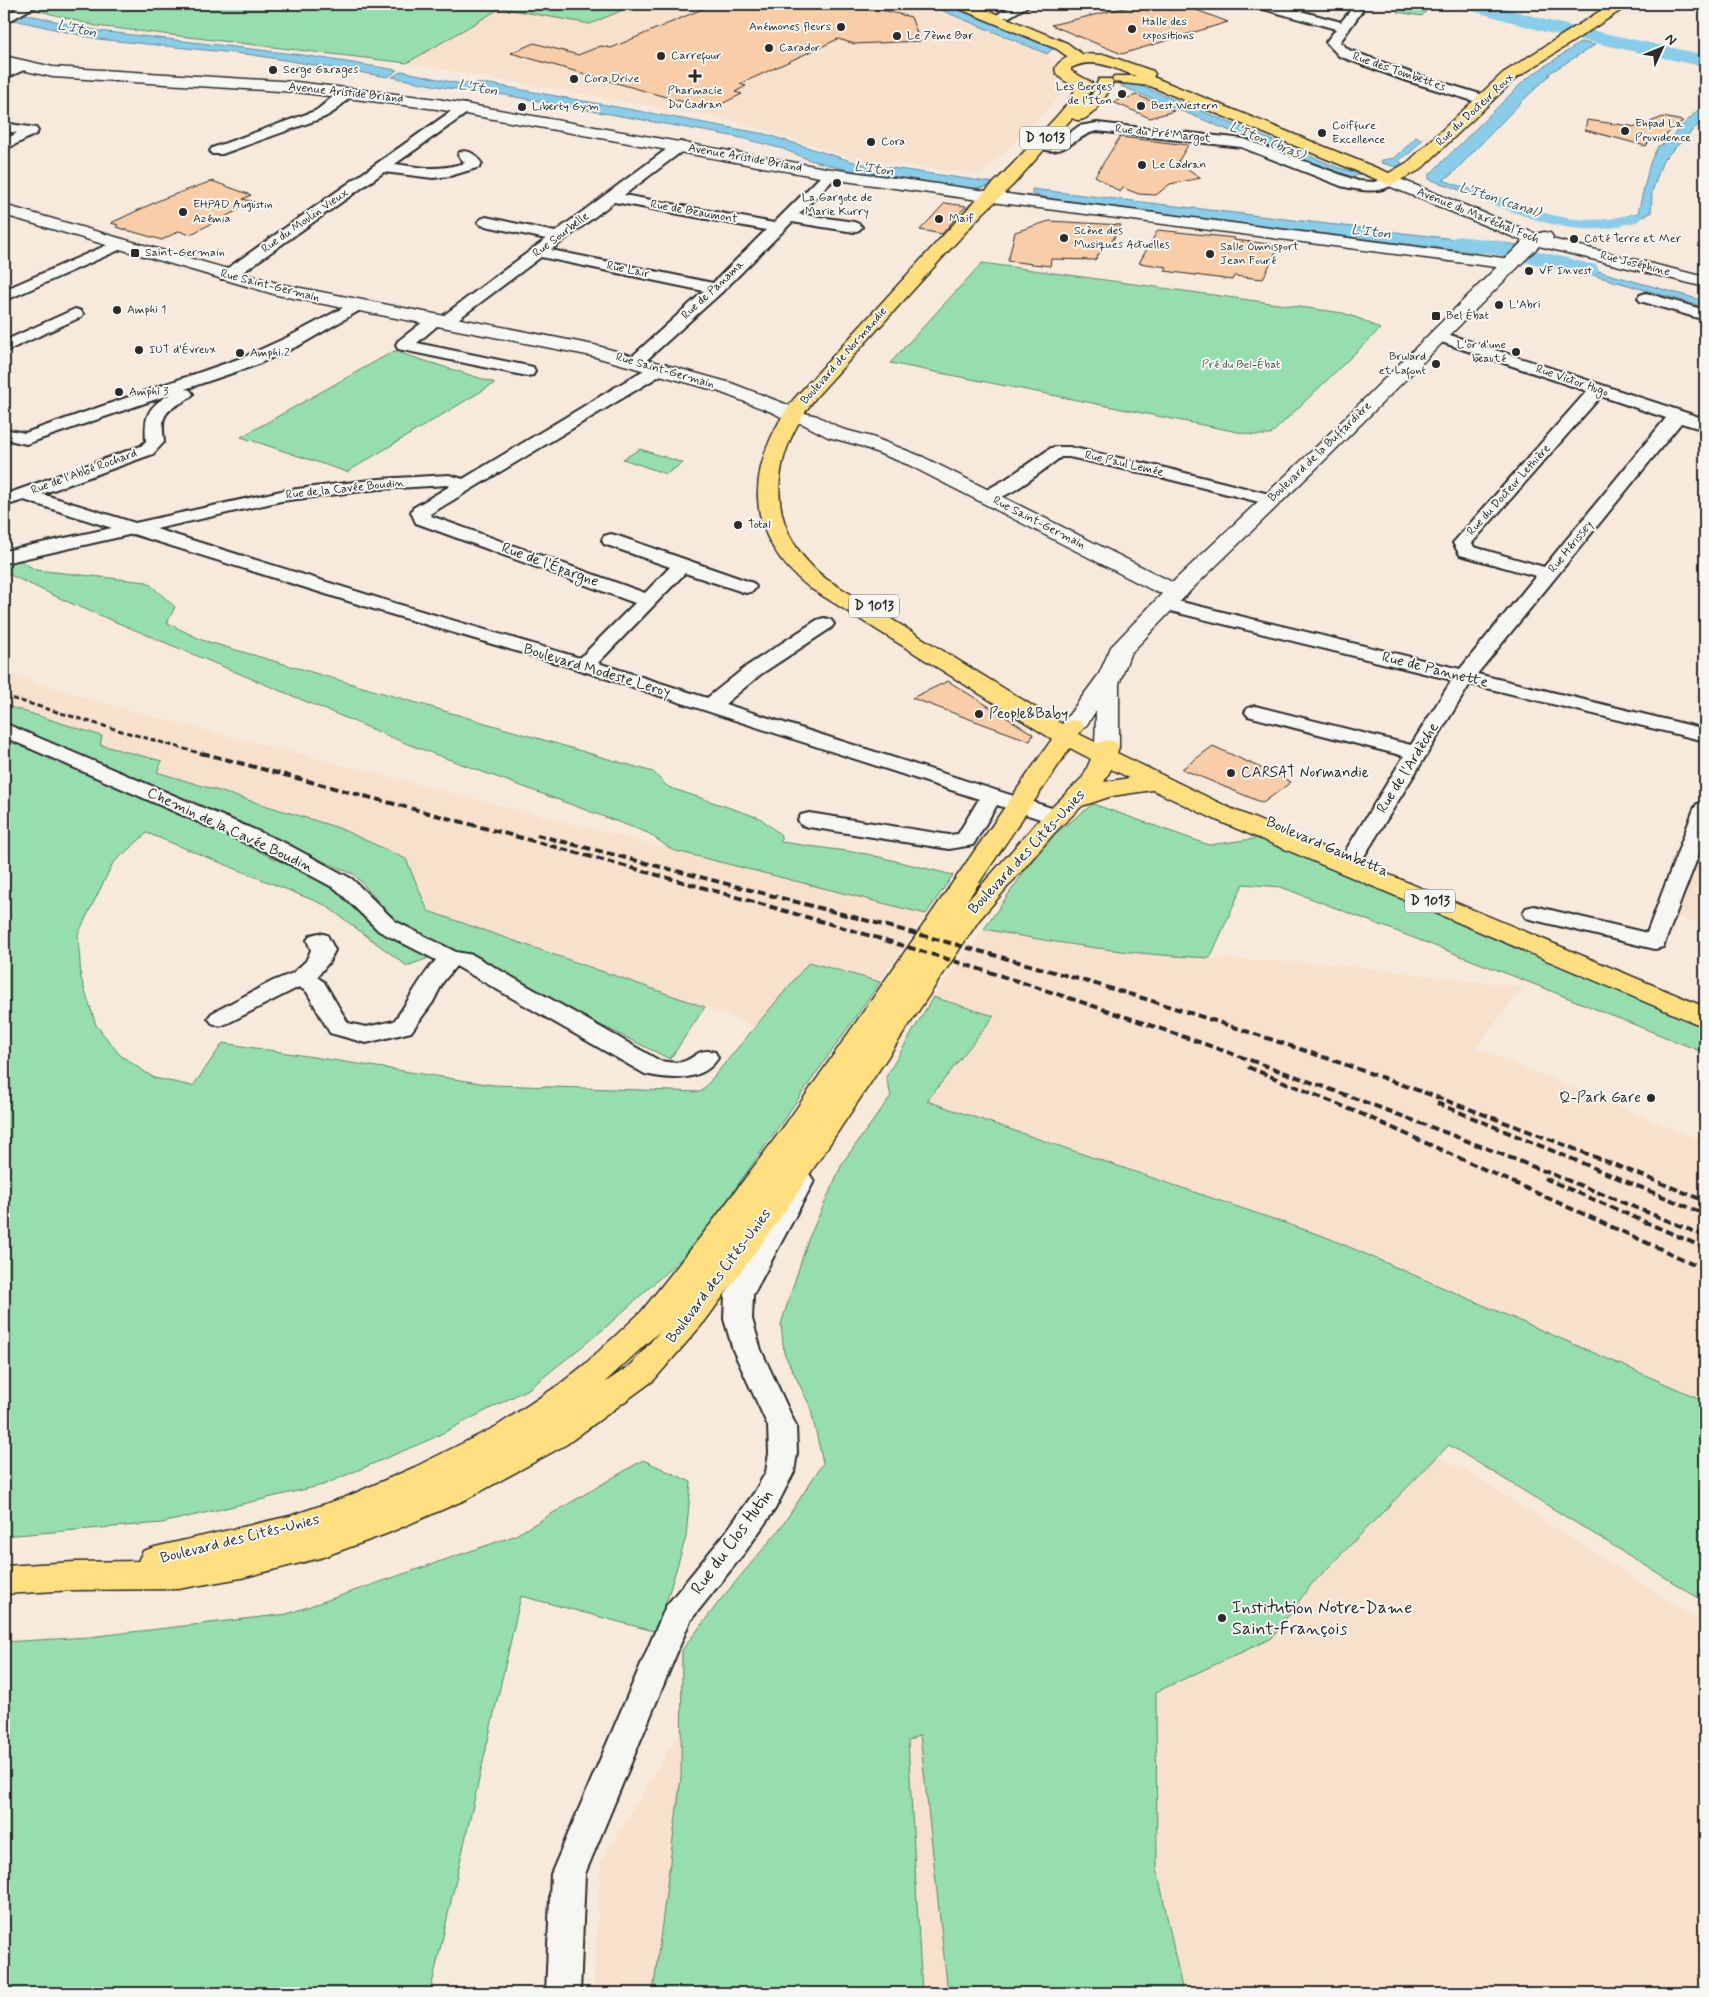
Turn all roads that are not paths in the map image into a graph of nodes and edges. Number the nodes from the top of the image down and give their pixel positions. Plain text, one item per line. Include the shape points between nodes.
1 (33, 4) edge
2 (960, 4) edge
3 (979, 4) edge
4 (1025, 4) edge
5 (1261, 4) edge
6 (1355, 4) edge
7 (1621, 4) edge
8 (1632, 4) edge
9 (1004, 14) junction
10 (6, 19) edge
11 (1344, 26) junction
12 (1580, 30) junction
13 (1098, 58) junction
14 (1075, 60) junction
15 (4, 61) edge
16 (21, 66) junction
17 (4, 75) edge
18 (1117, 76) junction
19 (1071, 78) junction
20 (346, 93) junction
21 (1485, 100) junction
22 (465, 108) junction
23 (4, 127) edge
24 (4, 146) edge
25 (680, 146) junction
26 (1051, 147) junction
27 (217, 151) dead end
28 (465, 155) dead end
29 (382, 167) junction
30 (831, 174) junction
31 (1395, 179) junction
32 (611, 197) junction
33 (998, 198) junction
34 (4, 210) edge
35 (486, 222) dead end
36 (783, 222) junction
37 (854, 227) dead end
38 (558, 237) junction
39 (121, 244) junction
40 (1564, 247) joint
41 (539, 252) junction
42 (1517, 255) junction
43 (227, 276) junction
44 (4, 281) edge
45 (1705, 282) edge
46 (24, 287) junction
47 (716, 289) junction
48 (4, 296) edge
49 (1646, 298) dead end
50 (356, 306) junction
51 (75, 314) dead end
52 (1705, 315) edge
53 (438, 322) junction
54 (1438, 336) junction
55 (4, 347) edge
56 (635, 361) junction
57 (660, 368) junction
58 (252, 370) dead end
59 (527, 371) dead end
60 (1598, 390) junction
61 (1677, 416) junction
62 (802, 418) junction
63 (1705, 425) edge
64 (4, 434) edge
65 (464, 485) junction
66 (24, 494) junction
67 (987, 497) junction
68 (1271, 500) junction
69 (4, 501) edge
70 (136, 529) junction
71 (611, 540) dead end
72 (4, 557) edge
73 (682, 565) junction
74 (1548, 574) junction
75 (746, 587) dead end
76 (1171, 597) junction
77 (648, 601) junction
78 (824, 624) dead end
79 (584, 665) junction
80 (1464, 677) junction
81 (1108, 678) junction
82 (710, 706) junction
83 (1255, 712) dead end
84 (4, 730) edge
85 (1705, 735) edge
86 (1065, 738) junction
87 (1105, 751) junction
88 (1417, 753) junction
89 (1156, 782) junction
90 (1075, 800) junction
91 (1006, 801) junction
92 (1705, 809) edge
93 (1056, 817) junction
94 (808, 820) dead end
95 (1352, 858) junction
96 (1534, 913) dead end
97 (319, 940) dead end
98 (450, 958) junction
99 (301, 978) junction
100 (1705, 1006) edge
101 (1705, 1017) edge
102 (220, 1018) dead end
103 (706, 1058) dead end
104 (844, 1101) junction
105 (75, 1576) junction
106 (4, 1580) edge
107 (563, 1993) edge

1 - 10 street
2 - 14 main road via 1062,46 1076,56
3 - 9 main road
4 - 9 street
5 - 11 street
6 - 11 street, Rue des Tombettes via 1356,11
7 - 12 main road, Rue du Docteur Roux
8 - 12 main road, Rue du Docteur Roux via 1604,21
9 - 13 main road via 1073,42
11 - 21 street, Rue des Tombettes via 1333,42 1344,53
12 - 21 main road, Rue du Docteur Roux via 1509,76
13 - 14 main road
13 - 18 main road via 1115,61
14 - 19 main road via 1062,69
15 - 16 main road, Avenue Aristide Briand
16 - 17 street
16 - 20 main road, Avenue Aristide Briand via 69,74 296,87
18 - 19 main road via 1087,82
18 - 26 main road, Boulevard de Normandie / D 1013
18 - 31 main road, Avenue du Maréchal Foch via 1153,82
19 - 33 main road, Boulevard de Normandie / D 1013 via 1085,85 1082,94 1006,181
20 - 22 main road, Avenue Aristide Briand
20 - 27 street via 320,114
21 - 31 main road, Rue du Docteur Roux via 1418,163
22 - 25 main road, Avenue Aristide Briand
22 - 29 street, Rue du Moulin Vieux
23 - 24 street via 31,131
25 - 30 main road, Avenue Aristide Briand
25 - 32 street, Rue Sourbelle
26 - 31 street, Rue du Pré Margot via 1068,141 1084,129 1097,127 1256,147 1360,187
26 - 33 main road, Boulevard de Normandie / D 1013
28 - 29 street via 475,164 450,172 433,174
29 - 43 street, Rue du Moulin Vieux
30 - 33 main road, Avenue Aristide Briand
30 - 36 street, Rue de Panama
31 - 42 main road, Avenue du Maréchal Foch
32 - 36 street, Rue de Beaumont
32 - 38 street, Rue Sourbelle
33 - 42 main road, Avenue Aristide Briand
33 - 62 main road, Boulevard de Normandie / D 1013 via 807,396
34 - 39 main road, Rue Saint-Germain
35 - 38 street
36 - 37 street
36 - 47 street, Rue de Panama
38 - 41 street, Rue Sourbelle
39 - 43 main road, Rue Saint-Germain
39 - 46 street
40 - 42 main road, Avenue du Maréchal Foch
40 - 45 main road, Rue Joséphine
41 - 47 street, Rue Lair
41 - 53 street, Rue Sourbelle
42 - 54 main road, Boulevard de la Buffardière
43 - 50 main road, Rue Saint-Germain
44 - 46 street
46 - 48 street
47 - 56 street, Rue de Panama
49 - 52 street
50 - 53 main road, Rue Saint-Germain
50 - 64 street via 294,341 250,361 26,439
51 - 55 street
53 - 56 main road, Rue Saint-Germain
53 - 59 street, Rue Sourbelle via 404,345
54 - 60 street, Rue Victor Hugo
54 - 68 main road, Boulevard de la Buffardière
56 - 57 main road, Rue Saint-Germain
57 - 62 main road, Rue Saint-Germain via 724,387
57 - 65 street
58 - 66 street, Rue de l'Abbé Rochard via 176,397 162,406 153,422 155,442 147,450
60 - 61 street, Rue Victor Hugo
60 - 74 street, Rue du Docteur Lethière via 1462,543 1467,551
61 - 63 street, Rue Victor Hugo
61 - 74 street, Rue Hérissey
62 - 67 main road, Rue Saint-Germain via 916,461
62 - 86 main road, Boulevard de Normandie / D 1013 via 785,483 786,507 796,535 821,567 878,609 1039,708
62 - 86 main road, Boulevard de Normandie / D 1013 via 778,443 768,476 768,503 776,531 794,560 834,595 1014,707 1049,737
65 - 70 street, Rue de la Cavée Boudin via 449,480 353,486 281,496
65 - 77 street, Rue de l'Épargne via 420,512 423,519
66 - 69 street, Rue de l'Abbé Rochard
66 - 70 street, Rue de l'Abbé Rochard
67 - 68 street, Rue Paul Lemée via 1057,452 1063,452
67 - 76 main road, Rue Saint-Germain via 1164,587
68 - 76 main road, Boulevard de la Buffardière
70 - 72 street, Rue de la Cavée Boudin
70 - 79 street, Boulevard Modeste Leroy
71 - 73 street
73 - 75 street
73 - 77 street
74 - 80 street, Rue Hérissey
76 - 80 street, Rue de Pannette
76 - 81 main road, Boulevard de la Buffardière via 1119,652
77 - 79 street
78 - 82 street via 754,670
79 - 82 street, Boulevard Modeste Leroy
80 - 85 street, Rue de Pannette
80 - 88 street, Rue de l'Ardèche
81 - 86 main road, Boulevard de la Buffardière
81 - 87 main road, Boulevard de la Buffardière
82 - 91 street, Boulevard Modeste Leroy
83 - 88 street
84 - 98 street, Chemin de la Cavée Boudin via 274,847 344,884 387,926
86 - 87 main road, D 1013
86 - 91 main road, Boulevard des Cités-Unies
87 - 89 main road, D 1013
87 - 90 main road, Boulevard des Cités-Unies via 1093,781
87 - 95 main road, Boulevard Gambetta / D 1013
88 - 95 street, Rue de l'Ardèche
89 - 90 main road via 1108,789
89 - 101 main road, D 1013 via 1223,814
90 - 93 main road, Boulevard des Cités-Unies
91 - 93 street, Boulevard Modeste Leroy
91 - 94 street via 965,840 949,842
91 - 105 main road, Boulevard des Cités-Unies via 795,1132 722,1233 652,1320 571,1393 509,1435 428,1476 358,1506 292,1529
92 - 96 street via 1655,942
93 - 104 main road, Boulevard des Cités-Unies via 969,915
95 - 100 main road, Boulevard Gambetta / D 1013
97 - 99 street via 323,950 320,960 310,973
98 - 99 street via 432,979 421,1002 402,1027 366,1035 339,1028 316,987
98 - 103 street, Chemin de la Cavée Boudin via 465,960 654,1068 673,1071 695,1068
99 - 102 street
104 - 105 main road, Boulevard des Cités-Unies via 774,1204 694,1312 643,1372 555,1436 455,1490 320,1544 241,1564 178,1575
104 - 107 street, Rue du Clos Hutin via 739,1295 738,1319 747,1350 782,1426 780,1472 766,1501 677,1615 568,1874
105 - 106 main road, Boulevard des Cités-Unies

